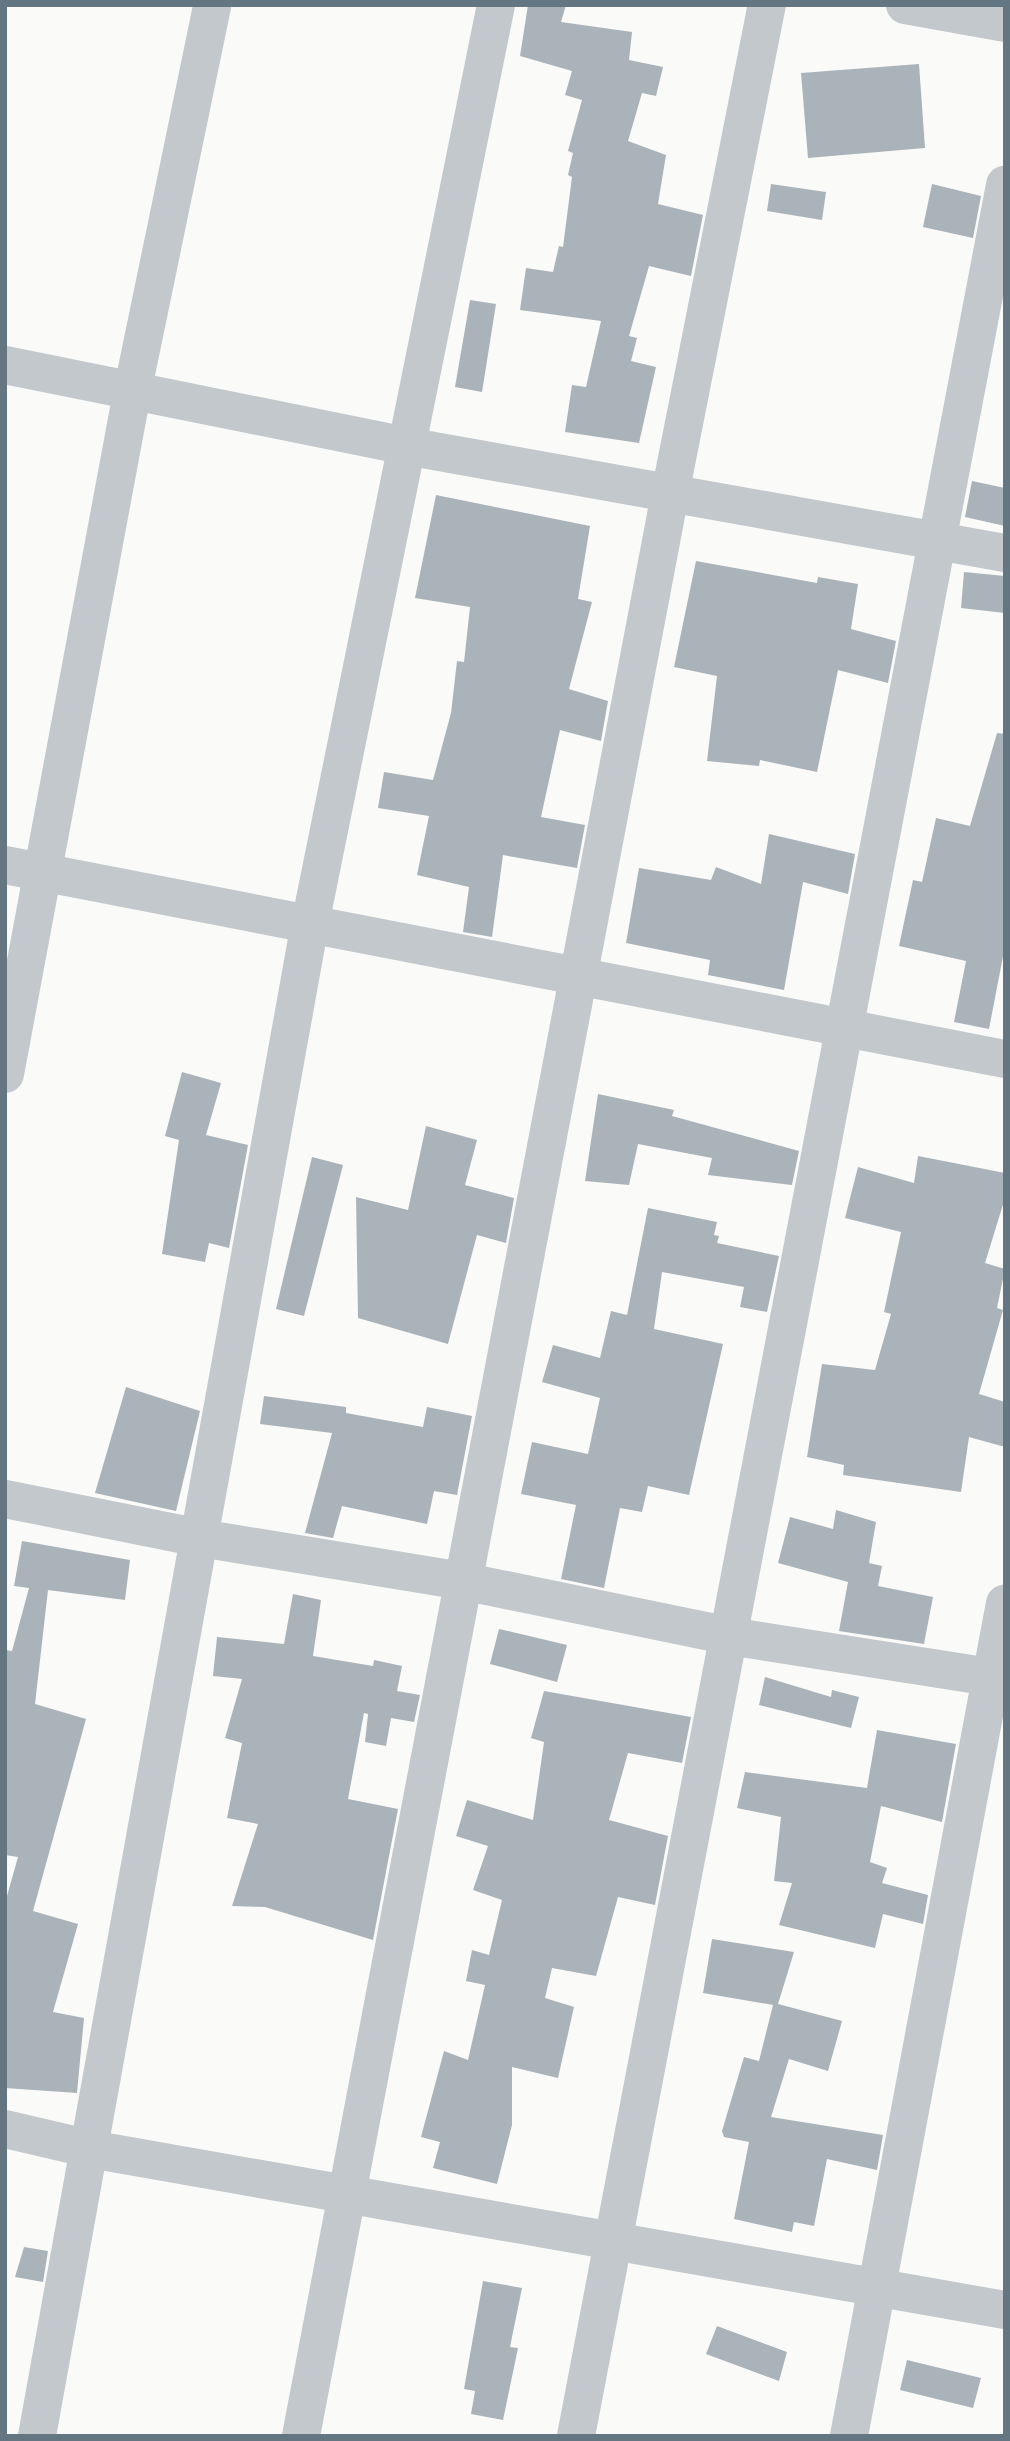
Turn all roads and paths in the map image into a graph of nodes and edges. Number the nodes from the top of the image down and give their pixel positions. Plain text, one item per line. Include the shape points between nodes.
1 (212, 5) edge
2 (496, 5) edge
3 (767, 5) edge
4 (905, 5) edge
5 (1005, 23) edge
6 (1005, 185) edge
7 (5, 365) edge
8 (132, 393) junction
9 (406, 446) junction
10 (670, 494) junction
11 (939, 540) junction
12 (1005, 553) edge
13 (23, 868) edge
14 (310, 924) junction
15 (578, 976) junction
16 (846, 1027) junction
17 (1005, 1059) edge
18 (5, 1074) edge
19 (5, 1499) edge
20 (200, 1538) junction
21 (462, 1581) junction
22 (1005, 1603) edge
23 (729, 1636) junction
24 (998, 1678) edge
25 (5, 2129) edge
26 (90, 2149) junction
27 (345, 2192) junction
28 (611, 2242) junction
29 (875, 2288) junction
30 (1005, 2310) edge
31 (37, 2436) edge
32 (302, 2436) edge
33 (576, 2436) edge
34 (849, 2436) edge

1 - 8 street
2 - 9 street
3 - 10 street
4 - 5 street
6 - 11 street
7 - 8 street
8 - 9 street
8 - 13 street
9 - 10 street
9 - 14 street
10 - 11 street
10 - 15 street
11 - 12 street
11 - 16 street
13 - 14 street
13 - 18 street
14 - 15 street
14 - 20 street
15 - 16 street
15 - 21 street
16 - 17 street
16 - 23 street
19 - 20 street
20 - 21 street
20 - 26 street
21 - 23 street
21 - 27 street
22 - 24 street
23 - 24 street
23 - 28 street
24 - 29 street
25 - 26 street
26 - 27 street
26 - 31 street
27 - 28 street
27 - 32 street
28 - 29 street
28 - 33 street
29 - 30 street
29 - 34 street

